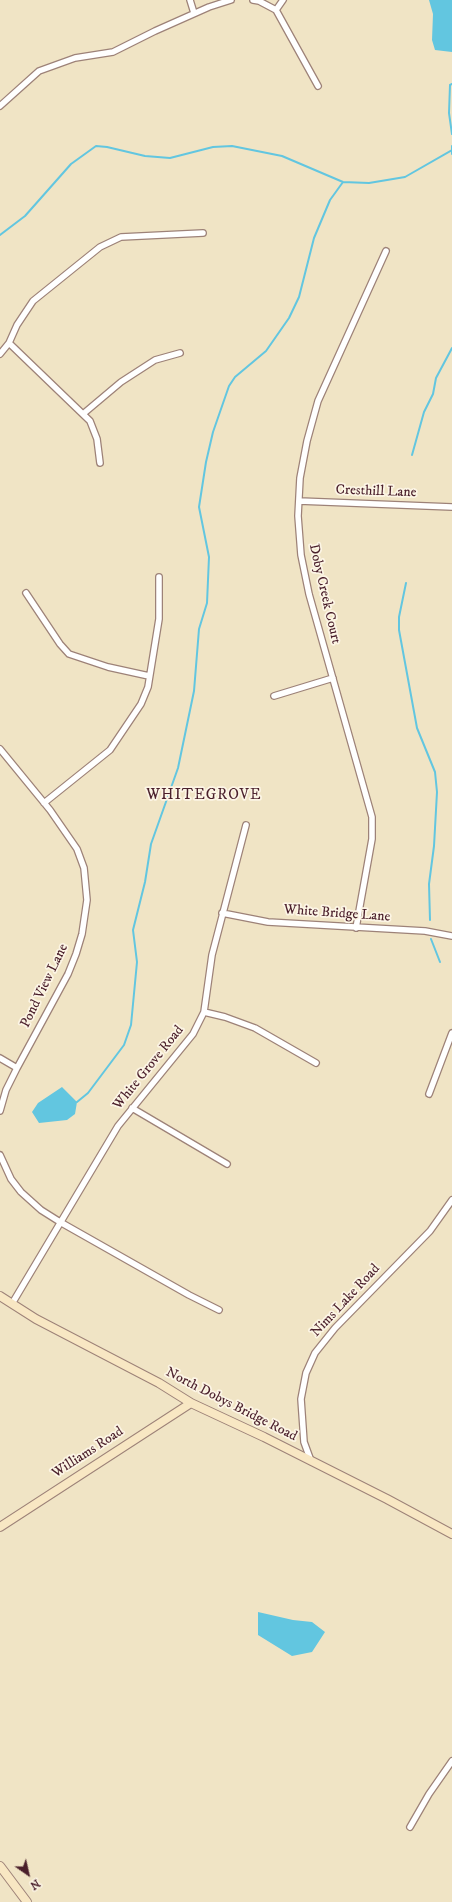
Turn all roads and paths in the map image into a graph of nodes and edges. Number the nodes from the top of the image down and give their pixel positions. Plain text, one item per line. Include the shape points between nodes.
1 (190, 0) edge
2 (231, 0) edge
3 (252, 0) edge
4 (282, 0) edge
5 (276, 10) junction
6 (194, 13) junction
7 (318, 86) dead end
8 (0, 106) edge
9 (204, 233) dead end
10 (386, 251) dead end
11 (9, 343) junction
12 (180, 353) dead end
13 (0, 354) edge
14 (83, 414) junction
15 (100, 463) dead end
16 (299, 501) junction
17 (452, 507) edge
18 (159, 577) dead end
19 (26, 593) dead end
20 (149, 676) junction
21 (333, 678) junction
22 (274, 696) dead end
23 (0, 749) edge
24 (44, 803) junction
25 (246, 826) dead end
26 (222, 914) junction
27 (356, 928) junction
28 (452, 936) edge
29 (204, 1012) junction
30 (452, 1033) edge
31 (0, 1058) edge
32 (316, 1063) dead end
33 (17, 1068) junction
34 (429, 1094) dead end
35 (132, 1108) junction
36 (0, 1111) edge
37 (0, 1155) edge
38 (227, 1164) dead end
39 (452, 1200) edge
40 (60, 1222) junction
41 (0, 1296) edge
42 (13, 1302) junction
43 (219, 1310) dead end
44 (191, 1403) junction
45 (311, 1461) junction
46 (0, 1527) edge
47 (452, 1534) edge
48 (452, 1761) edge
49 (410, 1827) dead end
50 (0, 1866) edge
51 (27, 1902) edge

1 - 6 street
2 - 6 street
3 - 5 street
4 - 5 street
5 - 7 street
6 - 8 street via 113,52 75,58 39,71
9 - 11 street via 121,237 100,247 33,301
10 - 16 street, Doby Creek Court via 318,401 307,441 300,478
11 - 13 street
11 - 14 street
12 - 14 street via 155,360 121,382
14 - 15 street via 90,422 97,439
16 - 17 street, Cresthill Lane
16 - 21 street, Doby Creek Court via 301,555 309,594
18 - 20 street via 159,619
19 - 20 street via 68,654 108,667
20 - 24 street via 148,687 141,704 110,750
21 - 22 street
21 - 27 street, Doby Creek Court via 372,817 372,838
23 - 24 street, Pond View Lane
24 - 33 street, Pond View Lane via 77,849 84,868 87,900 82,934 71,967
25 - 26 street, White Grove Road
26 - 27 street, White Bridge Lane via 268,922
26 - 29 street, White Grove Road via 212,955
27 - 28 street, White Bridge Lane via 425,931
29 - 32 street via 255,1028
29 - 35 street, White Grove Road via 193,1034
30 - 34 street
31 - 33 street
33 - 36 street, Pond View Lane via 6,1090
35 - 38 street
35 - 40 street, White Grove Road via 118,1126
37 - 40 street via 11,1179 21,1192 41,1210
39 - 45 street, Nims Lake Road via 430,1231 335,1328 315,1353 306,1373 301,1399 304,1442
40 - 42 street, White Grove Road
40 - 43 street
41 - 42 street, North Dobys Bridge Road
42 - 44 street, North Dobys Bridge Road via 36,1319 159,1383
44 - 45 street, North Dobys Bridge Road
44 - 46 street, Williams Road
45 - 47 street, North Dobys Bridge Road
48 - 49 street
50 - 51 street

